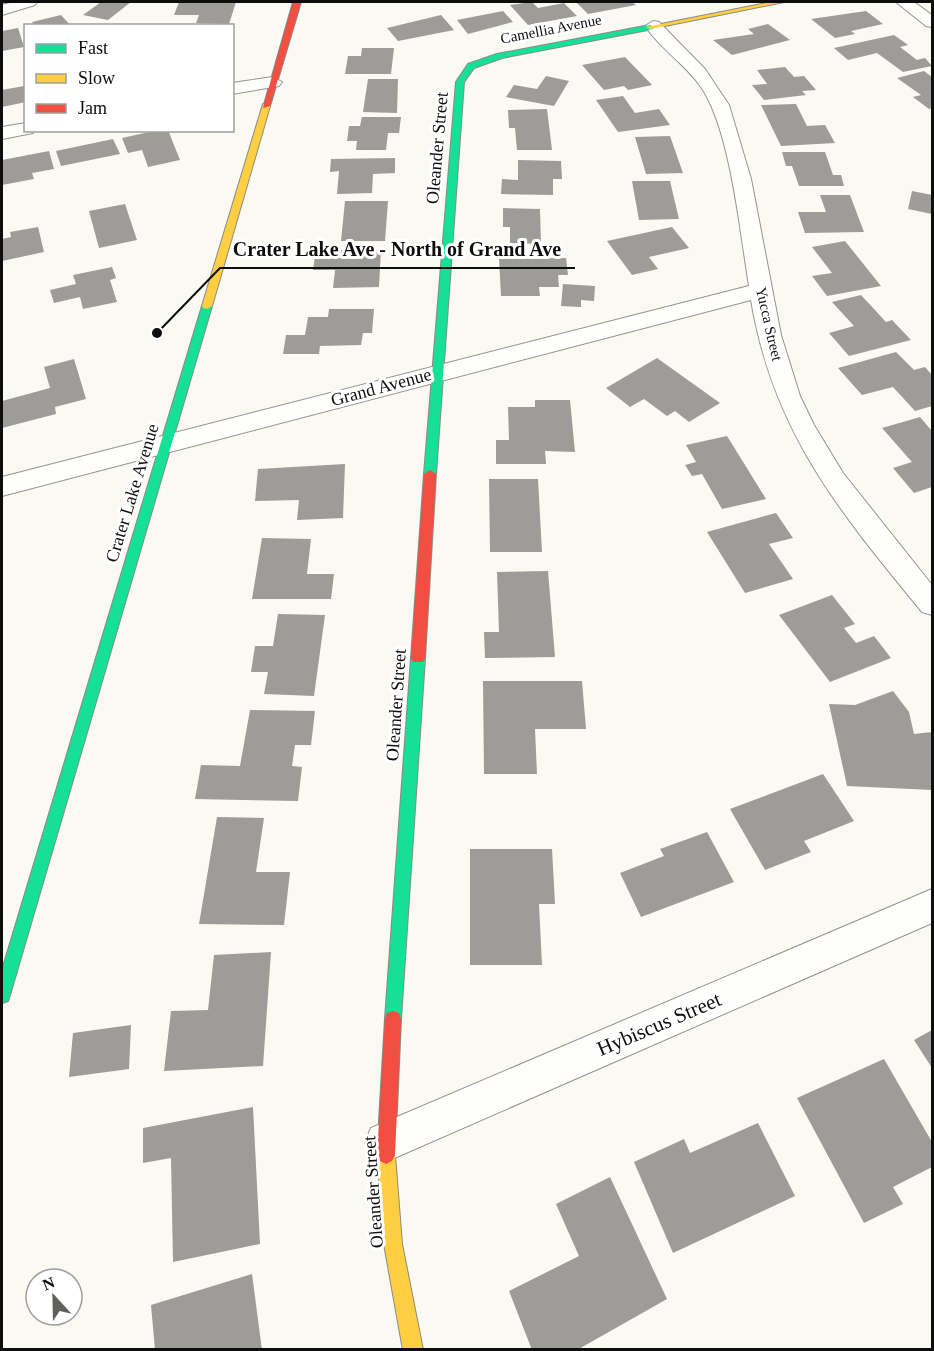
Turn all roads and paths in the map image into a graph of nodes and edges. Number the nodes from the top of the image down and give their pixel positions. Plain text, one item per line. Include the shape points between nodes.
1 (28, 2) edge
2 (297, 2) edge
3 (780, 2) edge
4 (904, 2) edge
5 (2, 10) edge
6 (933, 22) edge
7 (652, 26) junction
8 (471, 66) joint
9 (273, 82) junction
10 (234, 89) edge
11 (24, 129) edge
12 (2, 133) edge
13 (761, 290) junction
14 (437, 372) junction
15 (165, 444) junction
16 (2, 488) edge
17 (933, 604) edge
18 (933, 906) edge
19 (2, 995) edge
20 (385, 1142) junction
21 (413, 1350) edge

1 - 5 street
2 - 9 street, Crater Lake Avenue
3 - 7 street, Camellia Avenue
4 - 6 street
7 - 8 street, Camellia Avenue via 500,56
7 - 13 street, Yucca Street via 704,79 720,105 743,183
8 - 14 street, Oleander Street via 460,82
9 - 10 street
9 - 15 street, Crater Lake Avenue
11 - 12 street
13 - 14 street, Grand Avenue
13 - 17 street, Yucca Street via 788,396 812,446 834,483
14 - 15 street, Grand Avenue
14 - 20 street, Oleander Street
15 - 16 street, Grand Avenue
15 - 19 street, Crater Lake Avenue
18 - 20 street, Hybiscus Street
20 - 21 street, Oleander Street via 393,1244

